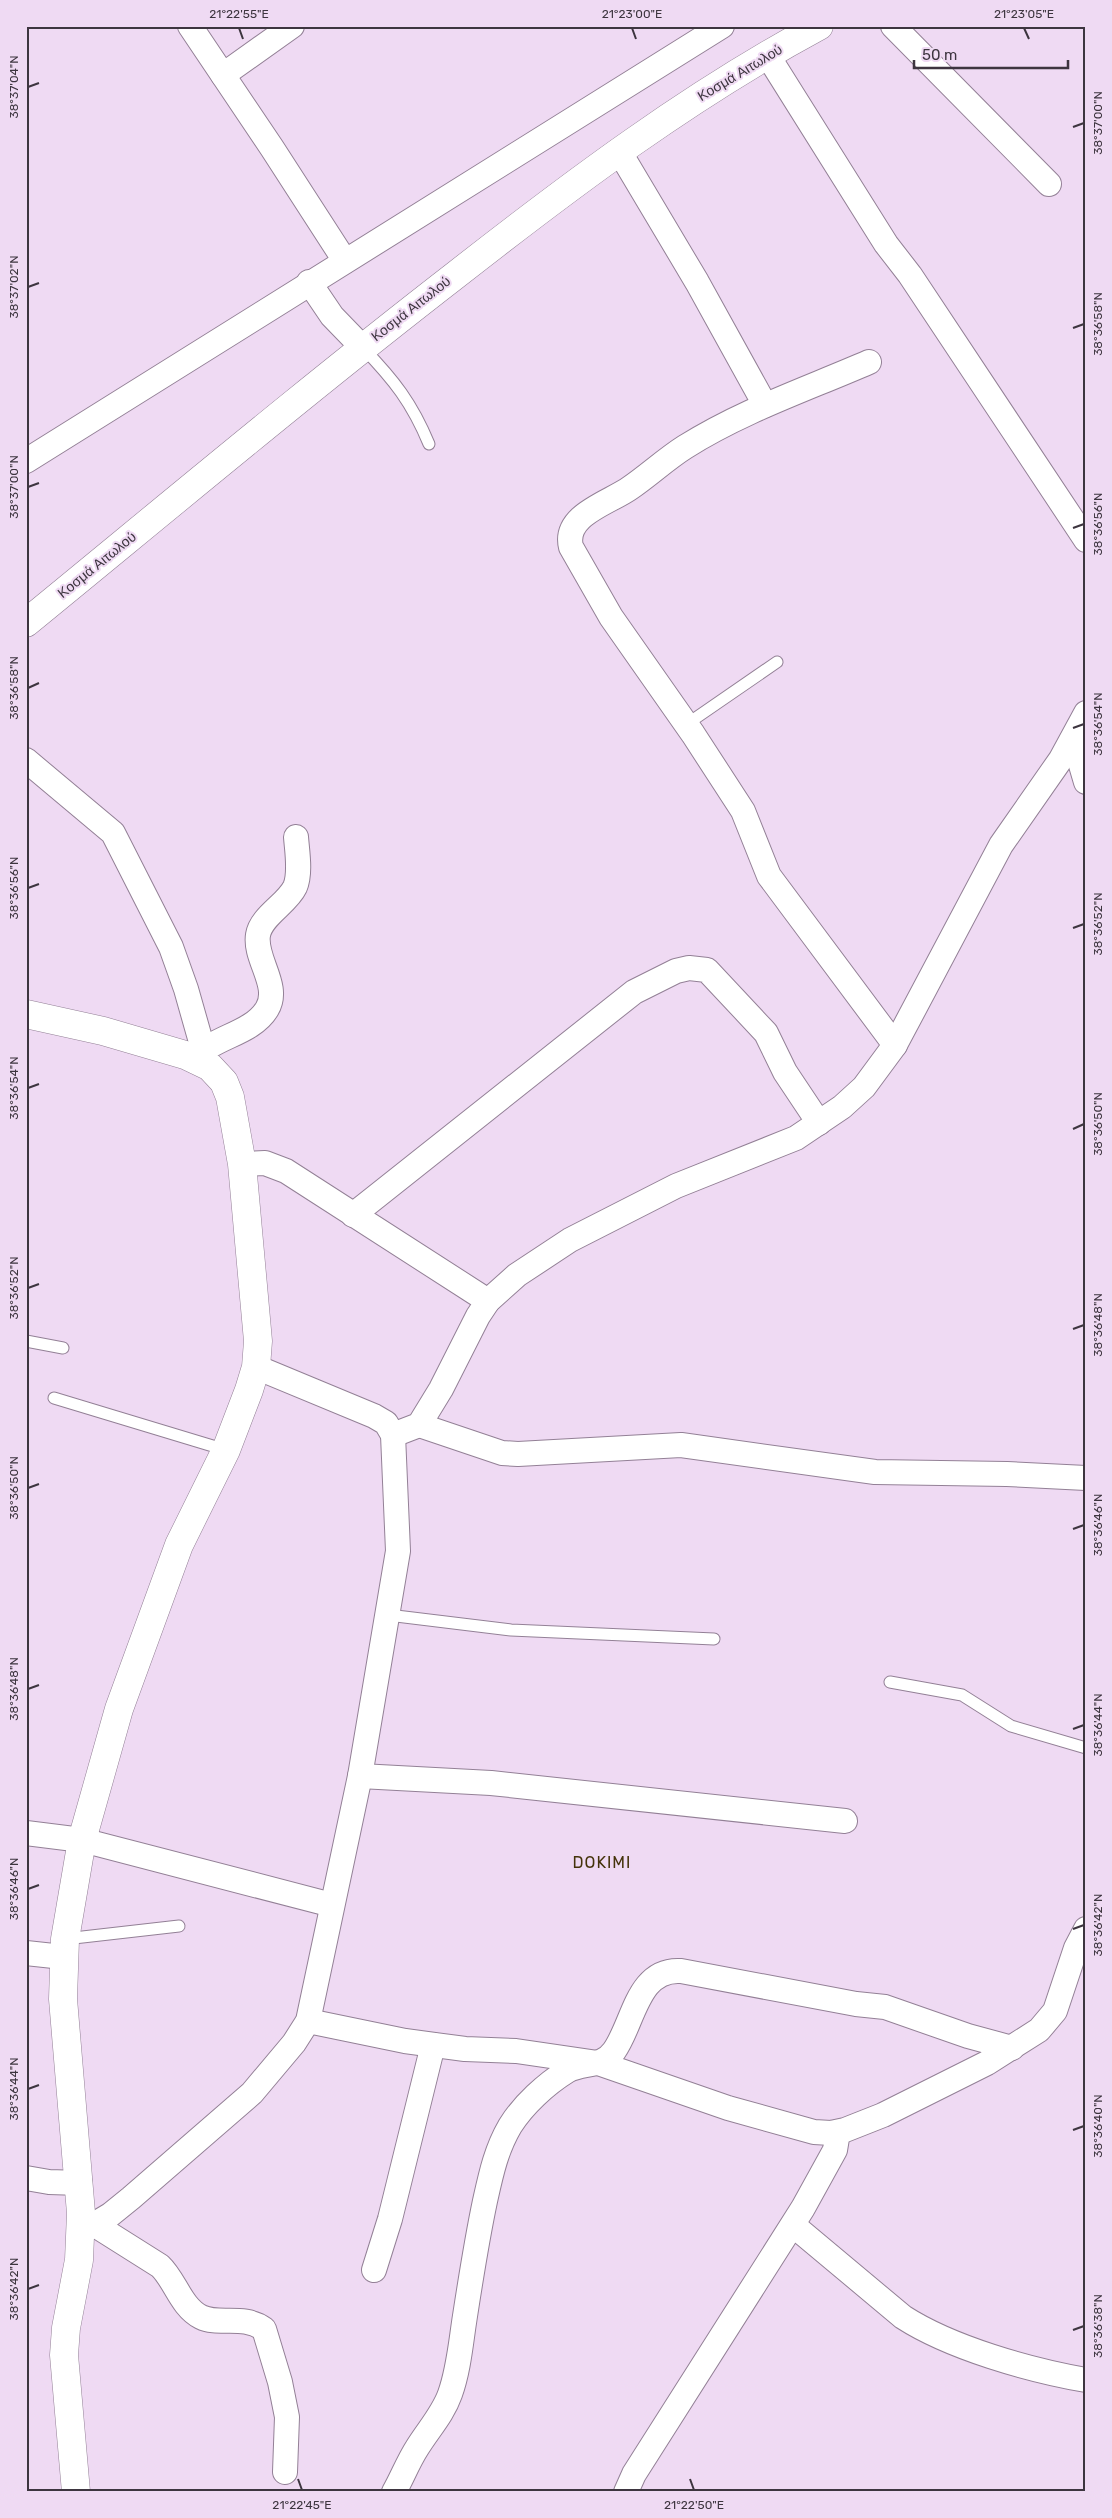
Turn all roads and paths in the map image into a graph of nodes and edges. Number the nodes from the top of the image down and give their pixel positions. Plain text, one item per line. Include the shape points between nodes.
1 (190, 26) edge
2 (292, 26) edge
3 (722, 26) edge
4 (819, 26) edge
5 (894, 26) edge
6 (768, 56) junction
7 (223, 75) junction
8 (619, 151) junction
9 (1049, 184) dead end
10 (345, 261) junction
11 (309, 282) junction
12 (362, 347) junction
13 (869, 362) dead end
14 (765, 404) junction
15 (429, 444) dead end
16 (26, 461) edge
17 (1086, 540) edge
18 (26, 623) edge
19 (777, 662) dead end
20 (1086, 713) edge
21 (686, 724) junction
22 (1073, 738) junction
23 (26, 760) edge
24 (1086, 782) edge
25 (296, 837) dead end
26 (26, 1014) edge
27 (895, 1045) junction
28 (199, 1054) junction
29 (819, 1123) junction
30 (242, 1164) junction
31 (353, 1215) junction
32 (488, 1301) junction
33 (26, 1341) edge
34 (63, 1348) dead end
35 (256, 1367) junction
36 (54, 1398) dead end
37 (419, 1425) junction
38 (393, 1435) junction
39 (226, 1450) junction
40 (1086, 1478) edge
41 (388, 1615) junction
42 (714, 1639) dead end
43 (890, 1682) dead end
44 (1086, 1748) edge
45 (360, 1776) junction
46 (846, 1821) dead end
47 (26, 1833) edge
48 (82, 1840) junction
49 (332, 1904) junction
50 (179, 1926) dead end
51 (1086, 1929) edge
52 (64, 1948) junction
53 (26, 1953) edge
54 (308, 2021) junction
55 (433, 2045) junction
56 (1012, 2048) junction
57 (598, 2064) junction
58 (838, 2132) junction
59 (26, 2178) edge
60 (80, 2183) junction
61 (793, 2225) junction
62 (88, 2229) junction
63 (374, 2270) dead end
64 (1086, 2380) edge
65 (284, 2472) dead end
66 (76, 2492) edge
67 (394, 2492) edge
68 (626, 2492) edge

1 - 7 street
2 - 7 street
3 - 10 street
4 - 6 street, Κοσμά Αιτωλού
5 - 9 street
6 - 8 street, Κοσμά Αιτωλού
6 - 17 street via 886,244 910,275
7 - 10 street
8 - 12 street, Κοσμά Αιτωλού
8 - 14 street
10 - 11 street
11 - 12 street via 332,316
11 - 16 street
12 - 15 lane via 400,389
12 - 18 street, Κοσμά Αιτωλού
13 - 14 street
14 - 21 street via 685,447 630,488 576,521 569,537 571,547 611,618
19 - 21 lane
20 - 22 street
21 - 27 street via 743,811 769,876
22 - 24 street
22 - 27 street via 1001,845
23 - 28 street via 113,833 172,947 186,989
25 - 28 street via 296,883 262,925 257,938 271,994 267,1010 244,1028
26 - 28 street
27 - 29 street via 864,1087
28 - 30 street via 225,1085 230,1097
29 - 31 street via 786,1072 766,1033 706,970 689,968 662,977 634,992
29 - 32 street via 796,1138 676,1186 590,1229 543,1256
30 - 31 street via 265,1163 281,1169
30 - 35 street via 257,1319
31 - 32 street
32 - 37 street
33 - 34 lane
35 - 38 street via 374,1416 386,1423
35 - 39 street
36 - 39 lane
37 - 38 street
37 - 40 street via 502,1453 680,1445 875,1472
38 - 41 street via 398,1551
39 - 48 street via 179,1545 142,1645 119,1709
41 - 42 lane via 511,1630
41 - 45 street
43 - 44 lane via 962,1695 1010,1726
45 - 46 street via 491,1783
45 - 49 street
47 - 48 street
48 - 49 street
48 - 52 street
49 - 54 street
50 - 52 lane
51 - 56 street via 1076,1948 1055,2011 1038,2030
52 - 53 street
52 - 60 street via 63,1999
54 - 55 street
54 - 62 street via 252,2093 131,2198
55 - 57 street via 516,2050
55 - 63 street via 390,2219
56 - 57 street via 885,2007 674,1970 660,1974 646,1986 619,2044 609,2057
56 - 58 street via 883,2116
57 - 58 street via 728,2108 814,2132
57 - 67 street via 568,2070 528,2104 510,2125 496,2152 450,2393
58 - 61 street via 835,2150
59 - 60 street
60 - 62 street
61 - 64 street via 922,2330 1029,2368
61 - 68 street via 634,2474
62 - 65 street via 160,2266 168,2273 190,2309 202,2318 248,2321 264,2329 287,2417
62 - 66 street via 66,2328 64,2355

